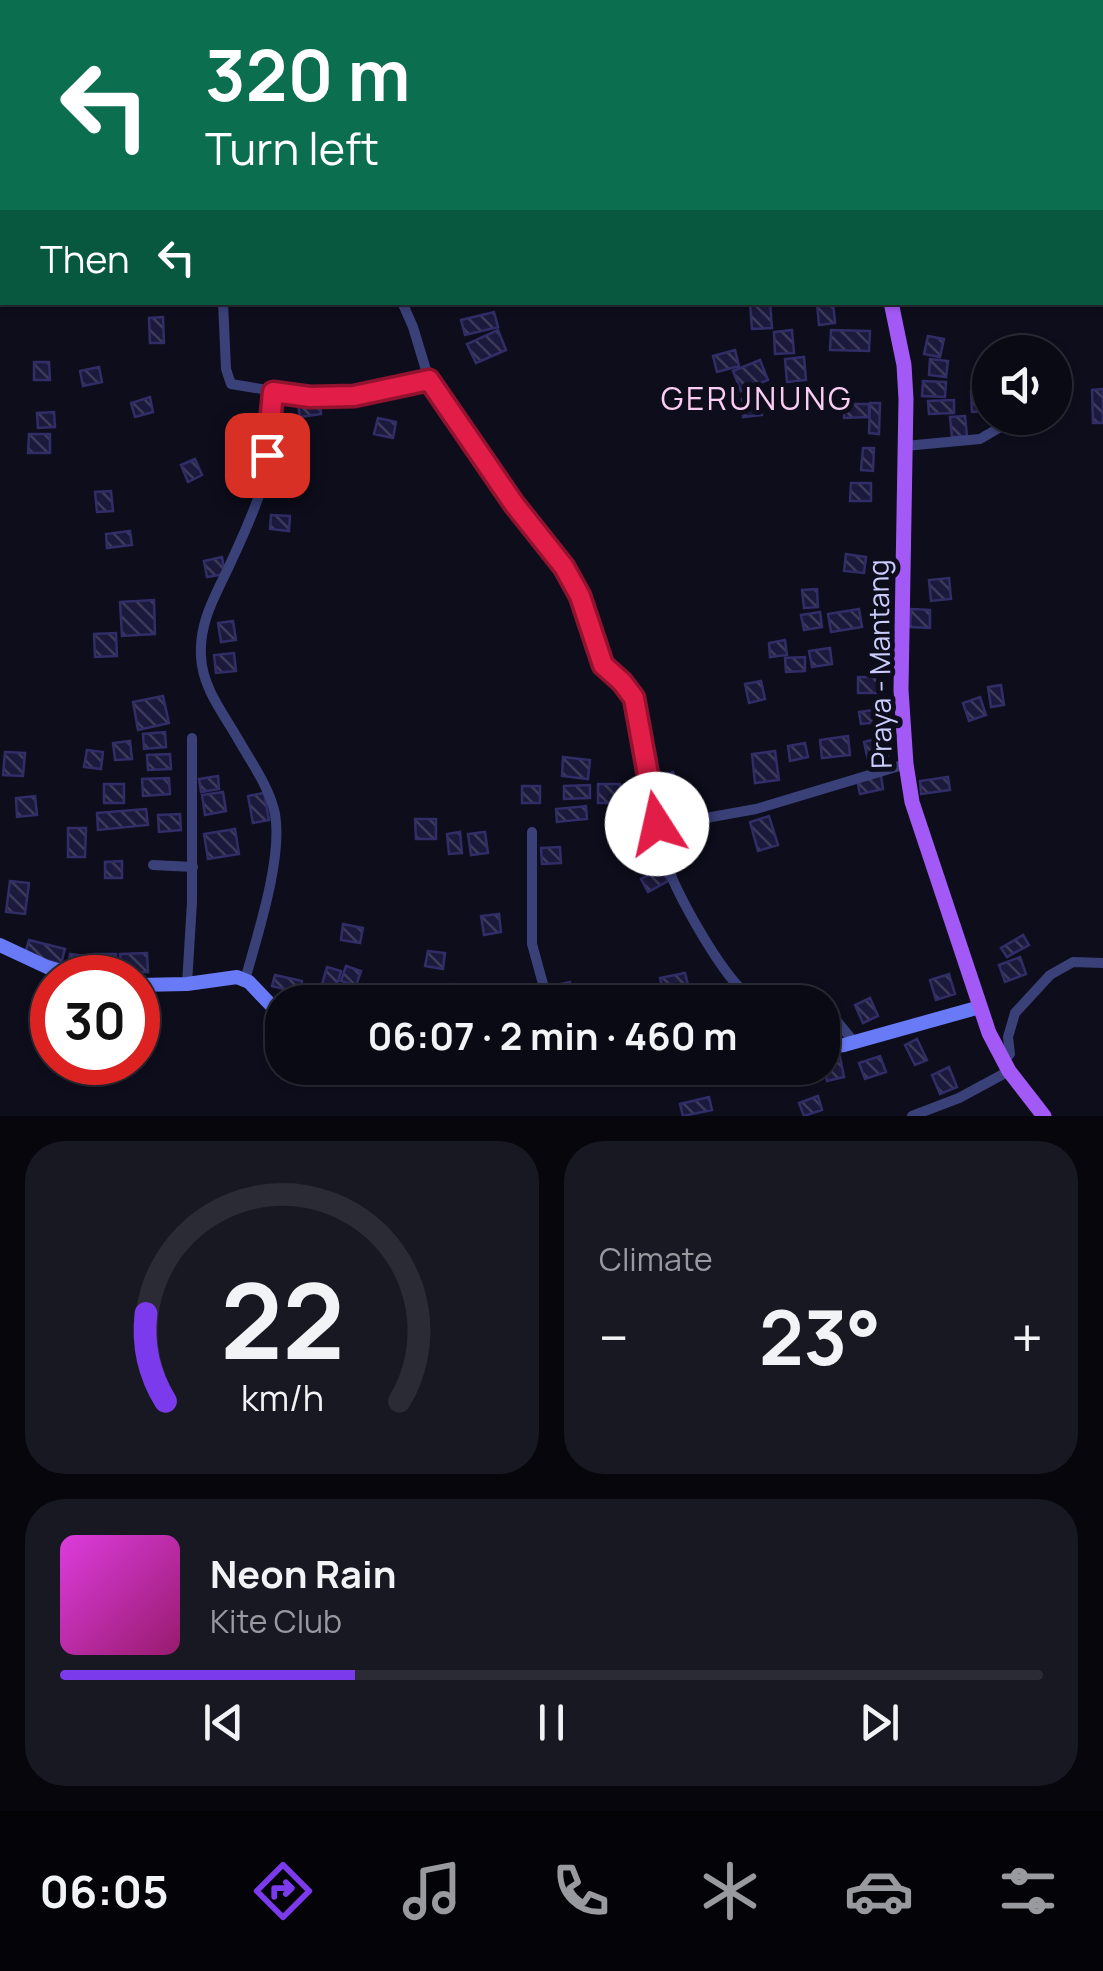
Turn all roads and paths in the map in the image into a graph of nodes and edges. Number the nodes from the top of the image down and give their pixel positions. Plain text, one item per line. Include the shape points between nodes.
1 (223, 305) edge
2 (403, 305) edge
3 (892, 305) edge
4 (429, 380) junction
5 (273, 392) junction
6 (989, 435) edge
7 (905, 446) junction
8 (192, 738) dead end
9 (906, 764) junction
10 (663, 823) junction
11 (622, 827) dead end
12 (532, 832) dead end
13 (153, 864) dead end
14 (193, 867) junction
15 (0, 946) edge
16 (30, 960) edge
17 (1103, 964) edge
18 (245, 980) junction
19 (187, 984) junction
20 (160, 985) edge
21 (544, 985) edge
22 (739, 985) edge
23 (265, 999) edge
24 (980, 1007) junction
25 (840, 1025) edge
26 (854, 1042) junction
27 (840, 1045) edge
28 (1006, 1066) junction
29 (912, 1116) edge
30 (1044, 1116) edge

1 - 5 street via 228,381
2 - 4 street
3 - 7 main road, Praya - Mantang via 904,364
4 - 5 street via 354,396
4 - 10 street via 564,567 603,665 634,698
5 - 18 street via 265,478 203,624 200,659 210,692 275,816 274,860
6 - 7 street
7 - 9 main road, Praya - Mantang
8 - 14 street
9 - 10 street via 756,809
9 - 24 main road, Praya - Mantang via 912,802
10 - 11 street
10 - 22 street via 675,884
12 - 21 street via 531,936
13 - 14 street
14 - 19 street
15 - 16 street
17 - 28 street via 1073,962 1050,975 1015,1014
18 - 19 street
18 - 23 street
19 - 20 street
24 - 26 street
24 - 28 main road, Praya - Mantang
25 - 26 street
26 - 27 street
28 - 29 street via 959,1098
28 - 30 main road, Praya - Mantang

